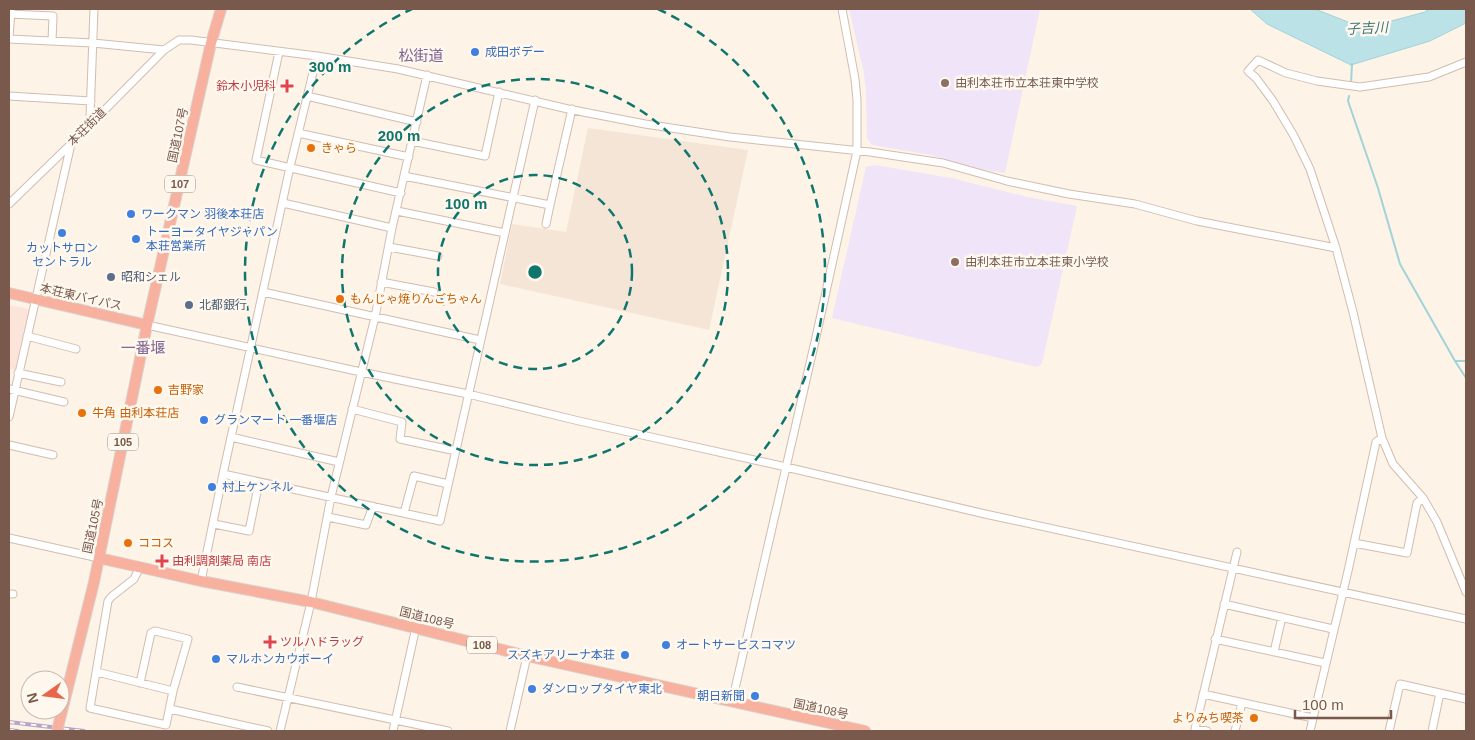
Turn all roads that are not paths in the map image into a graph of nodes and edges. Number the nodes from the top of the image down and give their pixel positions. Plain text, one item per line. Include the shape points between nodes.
1 (94, 9) edge
2 (221, 9) edge
3 (842, 9) edge
4 (10, 12) edge
5 (9, 39) edge
6 (52, 41) junction
7 (93, 43) junction
8 (212, 44) junction
9 (164, 50) junction
10 (279, 52) junction
11 (317, 56) junction
12 (1466, 62) edge
13 (428, 75) junction
14 (499, 92) junction
15 (9, 96) edge
16 (307, 96) junction
17 (536, 100) junction
18 (91, 101) junction
19 (572, 110) junction
20 (94, 122) junction
21 (416, 122) junction
22 (298, 133) junction
23 (412, 141) junction
24 (72, 143) junction
25 (856, 151) junction
26 (409, 157) junction
27 (290, 167) junction
28 (404, 176) junction
29 (401, 193) junction
30 (513, 198) junction
31 (283, 203) junction
32 (9, 204) edge
33 (550, 205) junction
34 (397, 211) junction
35 (546, 224) dead end
36 (392, 228) junction
37 (505, 233) junction
38 (389, 247) junction
39 (1336, 248) junction
40 (438, 256) dead end
41 (381, 282) junction
42 (263, 292) junction
43 (434, 292) dead end
44 (9, 293) edge
45 (35, 299) junction
46 (375, 317) junction
47 (147, 325) junction
48 (27, 336) junction
49 (480, 340) junction
50 (252, 348) junction
51 (76, 349) dead end
52 (361, 372) junction
53 (18, 373) junction
54 (61, 382) dead end
55 (12, 390) edge
56 (468, 394) junction
57 (64, 402) dead end
58 (352, 409) junction
59 (9, 417) edge
60 (231, 437) junction
61 (1382, 438) junction
62 (9, 445) edge
63 (456, 451) junction
64 (53, 455) dead end
65 (1373, 456) junction
66 (1389, 456) junction
67 (340, 462) junction
68 (786, 467) junction
69 (223, 474) junction
70 (259, 482) junction
71 (448, 484) junction
72 (331, 497) junction
73 (1423, 498) junction
74 (373, 506) junction
75 (404, 513) junction
76 (328, 517) junction
77 (214, 524) junction
78 (9, 538) edge
79 (1354, 543) junction
80 (1237, 552) dead end
81 (99, 558) junction
82 (140, 567) junction
83 (1232, 567) junction
84 (201, 582) junction
85 (1342, 591) junction
86 (1466, 592) edge
87 (310, 602) junction
88 (1224, 604) junction
89 (1282, 617) junction
90 (1466, 619) edge
91 (416, 627) junction
92 (1333, 629) junction
93 (1215, 639) junction
94 (1274, 652) junction
95 (527, 656) junction
96 (1325, 663) junction
97 (96, 672) junction
98 (140, 683) junction
99 (237, 687) dead end
100 (173, 691) junction
101 (1440, 693) junction
102 (1204, 694) junction
103 (289, 697) junction
104 (1466, 699) edge
105 (732, 702) junction
106 (1242, 703) junction
107 (170, 709) junction
108 (1313, 718) junction
109 (396, 719) junction
110 (57, 731) edge
111 (268, 731) edge
112 (281, 731) edge
113 (393, 731) edge
114 (448, 731) edge
115 (510, 731) edge
116 (865, 731) edge
117 (1207, 731) edge
118 (1235, 731) edge
119 (1310, 731) edge
120 (1389, 731) edge
121 (1432, 731) edge

1 - 7 street
2 - 8 highway, 国道107号 / 107
3 - 25 street via 857,100
4 - 5 street
4 - 6 street via 53,16
5 - 6 street
6 - 7 street
7 - 9 street
7 - 18 street
8 - 9 street via 179,40
8 - 10 street
8 - 47 highway, 国道107号 / 107
9 - 20 street, 本荘街道
10 - 11 street
10 - 27 street via 256,160
11 - 13 street
11 - 16 street
12 - 39 street via 1429,77 1360,87 1286,73 1258,60 1248,70 1273,101 1294,136 1310,169
13 - 14 street
13 - 21 street
14 - 17 street
14 - 23 street via 485,156
15 - 18 street
16 - 21 street
16 - 22 street
17 - 19 street
17 - 30 street
18 - 20 street via 90,117
19 - 25 street via 730,137
19 - 33 street
20 - 24 street, 本荘街道
21 - 23 street
22 - 26 street
22 - 27 street
23 - 26 street
24 - 32 street, 本荘街道
24 - 45 street
25 - 39 street via 943,164 1007,181 1135,204 1196,221
25 - 68 street
26 - 28 street
27 - 29 street
27 - 31 street
28 - 29 street
28 - 30 street
29 - 34 street
30 - 33 street
30 - 37 street
31 - 36 street
31 - 42 street
33 - 35 street
34 - 36 street
34 - 37 street
36 - 38 street
37 - 49 street
38 - 40 street
38 - 41 street
39 - 61 street
41 - 43 street
41 - 46 street
42 - 46 street
42 - 50 street
44 - 45 highway, 本荘東バイパス
45 - 47 highway, 本荘東バイパス
45 - 48 street
46 - 49 street
46 - 52 street
47 - 50 street
47 - 81 highway, 国道105号 / 105
48 - 51 street
48 - 53 street
49 - 56 street
50 - 52 street
50 - 60 street
52 - 56 street
52 - 58 street
53 - 54 street
53 - 55 street
55 - 57 street
55 - 59 street
56 - 63 street
56 - 68 street
58 - 63 street via 402,422 400,439
58 - 67 street
60 - 67 street
60 - 69 street
61 - 65 street via 1376,442
61 - 66 street
62 - 64 street
63 - 71 street
65 - 66 street
65 - 79 street
66 - 73 street
67 - 72 street
68 - 83 street
68 - 105 street
69 - 70 street
69 - 77 street
70 - 72 street
70 - 77 street via 249,530
71 - 75 street via 414,476
71 - 75 street via 440,521
72 - 74 street
72 - 76 street
73 - 79 street via 1417,503 1407,553
73 - 86 street via 1437,522
74 - 75 street
74 - 76 street via 366,525
76 - 87 street
77 - 84 street
78 - 81 street
79 - 85 street
80 - 83 street
81 - 82 highway, 国道108号 / 108
81 - 110 highway, 国道105号 / 105, bridge
82 - 84 highway, 国道108号 / 108
82 - 97 street via 134,579 108,601
83 - 85 street
83 - 88 street
84 - 87 highway, 国道108号 / 108
85 - 90 street
85 - 92 street
87 - 91 highway, 国道108号 / 108
87 - 103 street
88 - 89 street
88 - 93 street
89 - 92 street
89 - 94 street
91 - 95 highway, 国道108号 / 108
91 - 109 street
92 - 96 street
93 - 94 street
93 - 102 street
94 - 96 street
95 - 105 highway, 国道108号 / 108
95 - 115 street
96 - 108 street
97 - 98 street
97 - 107 street via 90,708 166,725
98 - 100 street
98 - 100 street via 151,633 155,631 188,639
99 - 103 street
100 - 107 street
101 - 104 street
101 - 120 street via 1400,684
101 - 121 street
102 - 106 street
102 - 117 street via 1195,729
103 - 109 street
103 - 112 street
105 - 116 highway, 国道108号 / 108
106 - 108 street
106 - 118 street
107 - 111 street
108 - 119 street
109 - 113 street
109 - 114 street

